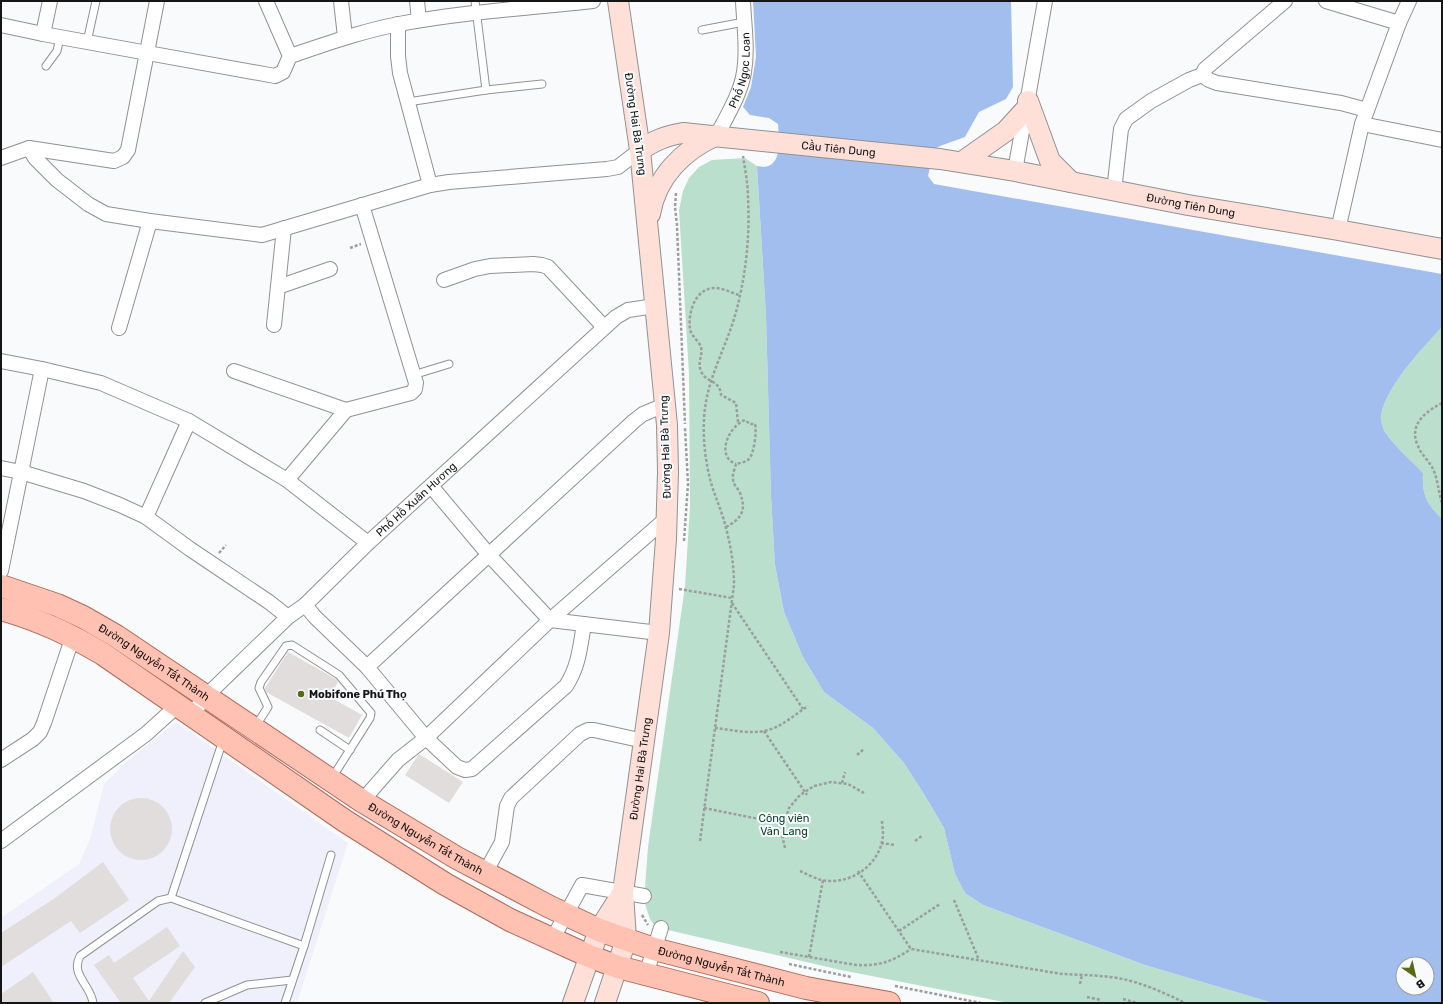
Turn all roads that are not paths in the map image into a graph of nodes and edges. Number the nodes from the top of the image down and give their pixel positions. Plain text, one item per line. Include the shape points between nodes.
1 (50, 1) edge
2 (96, 1) edge
3 (157, 1) edge
4 (266, 1) edge
5 (341, 1) edge
6 (417, 1) edge
7 (593, 1) edge
8 (618, 1) edge
9 (743, 1) edge
10 (1045, 1) edge
11 (1285, 1) edge
12 (1326, 1) edge
13 (1409, 1) edge
14 (475, 7) edge
15 (419, 20) junction
16 (744, 22) junction
17 (1399, 23) junction
18 (398, 24) junction
19 (1, 25) edge
20 (702, 30) dead end
21 (43, 34) junction
22 (60, 37) junction
23 (345, 37) junction
24 (87, 42) junction
25 (146, 53) junction
26 (290, 56) junction
27 (46, 66) dead end
28 (1202, 75) junction
29 (542, 84) dead end
30 (486, 90) junction
31 (408, 102) junction
32 (1027, 105) junction
33 (1368, 110) junction
34 (1362, 124) junction
35 (717, 135) junction
36 (1442, 140) edge
37 (29, 148) junction
38 (640, 150) junction
39 (2, 155) edge
40 (940, 158) joint
41 (962, 162) junction
42 (1015, 171) junction
43 (1071, 182) junction
44 (430, 185) junction
45 (1114, 191) junction
46 (362, 205) junction
47 (150, 221) junction
48 (284, 228) junction
49 (1338, 230) junction
50 (649, 238) junction
51 (1442, 249) edge
52 (330, 269) dead end
53 (444, 280) dead end
54 (278, 287) junction
55 (655, 306) junction
56 (274, 325) dead end
57 (604, 327) junction
58 (119, 328) dead end
59 (1, 361) edge
60 (449, 364) dead end
61 (42, 369) junction
62 (234, 371) dead end
63 (414, 375) junction
64 (665, 405) junction
65 (346, 410) junction
66 (189, 421) junction
67 (1, 468) edge
68 (21, 472) junction
69 (287, 480) junction
70 (431, 486) junction
71 (146, 517) junction
72 (667, 518) junction
73 (368, 543) junction
74 (489, 555) junction
75 (1, 571) edge
76 (1, 586) edge
77 (304, 605) junction
78 (1, 608) edge
79 (288, 617) junction
80 (550, 620) junction
81 (584, 624) junction
82 (659, 633) junction
83 (73, 636) junction
84 (367, 667) junction
85 (205, 697) junction
86 (184, 711) junction
87 (254, 729) junction
88 (320, 730) dead end
89 (223, 738) junction
90 (426, 738) junction
91 (644, 741) junction
92 (350, 750) junction
93 (1, 760) edge
94 (331, 780) junction
95 (362, 801) junction
96 (1, 841) edge
97 (331, 855) dead end
98 (485, 873) junction
99 (623, 892) junction
100 (644, 896) dead end
101 (170, 898) junction
102 (566, 914) junction
103 (661, 928) dead end
104 (599, 930) junction
105 (552, 940) junction
106 (626, 940) junction
107 (304, 946) junction
108 (654, 949) junction
109 (589, 956) junction
110 (618, 967) junction
111 (646, 974) junction
112 (292, 980) junction
113 (889, 994) edge
114 (93, 1003) edge
115 (205, 1003) edge
116 (284, 1003) edge
117 (573, 1003) edge
118 (605, 1003) edge
119 (758, 1003) edge

1 - 21 street
2 - 24 lane
3 - 25 street
4 - 26 street
5 - 23 street
6 - 15 street
7 - 14 street
8 - 38 street, Đường Hai Bà Trưng
9 - 16 street, Phố Ngọc Loan
10 - 32 street
11 - 28 street via 1206,68
12 - 17 street
13 - 17 street
14 - 15 street
14 - 30 lane
15 - 18 street
16 - 20 lane
16 - 35 street, Phố Ngọc Loan via 744,74 735,100
17 - 33 street
18 - 23 street
18 - 31 street via 399,67
19 - 21 street
21 - 22 street
22 - 24 street
22 - 27 lane via 57,51
23 - 26 street
24 - 25 street
25 - 26 street via 275,76 283,72
25 - 37 street via 128,150 124,157 114,161
28 - 33 street via 1217,83 1341,103
28 - 45 street via 1151,101 1126,119 1121,129
29 - 30 lane
30 - 31 lane
31 - 44 street
32 - 41 street via 1006,132
32 - 42 street
32 - 43 street via 1050,160
33 - 34 street
34 - 36 street
34 - 49 street
35 - 38 street via 683,133 666,136
35 - 40 street, Cầu Tiên Dung via 740,146
35 - 50 street via 686,154 671,168 659,185 652,202
37 - 39 street
37 - 47 street via 35,158 57,180 88,204 106,214
38 - 44 street via 618,167 607,169
38 - 50 street, Đường Hai Bà Trưng
40 - 41 street, Đường Tiên Dung
41 - 42 street, Đường Tiên Dung
42 - 43 street, Đường Tiên Dung
43 - 45 street, Đường Tiên Dung
44 - 46 street
45 - 49 street, Đường Tiên Dung via 1188,206
46 - 48 street
46 - 63 street
47 - 48 street via 262,235
47 - 58 street
48 - 54 street
49 - 51 street, Đường Tiên Dung
50 - 55 street, Đường Hai Bà Trưng
52 - 54 street
53 - 57 street via 490,266 542,265 548,267
54 - 56 street
55 - 57 street, Phố Hồ Xuân Hương via 628,310
55 - 64 street, Đường Hai Bà Trưng
57 - 70 street, Phố Hồ Xuân Hương
59 - 61 street
60 - 63 lane
61 - 66 street via 101,382
61 - 68 street
62 - 65 street
63 - 65 street via 415,389 411,392
64 - 72 street, Đường Hai Bà Trưng
64 - 74 street via 638,418
65 - 69 street
66 - 69 street
66 - 71 street
67 - 68 street
68 - 71 street via 84,491
68 - 75 street
69 - 73 street
70 - 73 street, Phố Hồ Xuân Hương
70 - 74 street
71 - 79 street
72 - 80 street
72 - 82 street, Đường Hai Bà Trưng
73 - 77 street, Phố Hồ Xuân Hương
74 - 80 street
74 - 84 street
76 - 85 main road, Đường Nguyễn Tất Thành via 57,605 83,617 116,636
77 - 79 street, Phố Hồ Xuân Hương
77 - 84 street
78 - 83 main road, Đường Nguyễn Tất Thành
79 - 85 street, Phố Hồ Xuân Hương
80 - 81 street
80 - 90 street
81 - 82 street
81 - 90 street via 574,673 566,686 472,769 457,767
82 - 91 street, Đường Hai Bà Trưng
83 - 86 main road, Đường Nguyễn Tất Thành
83 - 93 street via 40,732
84 - 90 street
85 - 86 street, Phố Hồ Xuân Hương
85 - 87 main road, Đường Nguyễn Tất Thành
86 - 89 main road, Đường Nguyễn Tất Thành
86 - 96 street, Phố Hồ Xuân Hương via 146,734
87 - 92 lane via 268,707 260,688 261,682 286,646 292,645 340,675 371,713
87 - 94 main road, Đường Nguyễn Tất Thành
88 - 92 lane
89 - 101 lane
89 - 105 main road, Đường Nguyễn Tất Thành via 345,821 445,884
90 - 95 street via 398,760
91 - 98 street via 594,730 580,734 511,798 507,806 502,842
91 - 99 street, Đường Hai Bà Trưng
92 - 94 lane
94 - 95 main road, Đường Nguyễn Tất Thành
95 - 98 main road, Đường Nguyễn Tất Thành
97 - 107 lane
98 - 102 main road, Đường Nguyễn Tất Thành
99 - 100 street
99 - 102 street via 582,885
99 - 104 street, Đường Hai Bà Trưng
99 - 106 street, Đường Hai Bà Trưng
101 - 107 lane
101 - 114 lane via 158,901 80,956 76,969 91,993
102 - 104 main road, Đường Nguyễn Tất Thành
102 - 105 street
103 - 108 street
104 - 106 main road, Đường Nguyễn Tất Thành
104 - 109 street, Đường Hai Bà Trưng
105 - 109 main road, Đường Nguyễn Tất Thành
106 - 108 main road, Đường Nguyễn Tất Thành
106 - 110 street, Đường Hai Bà Trưng
107 - 112 lane
108 - 111 street
108 - 113 main road, Đường Nguyễn Tất Thành via 806,988
109 - 110 main road, Đường Nguyễn Tất Thành
109 - 117 street, Đường Hai Bà Trưng
110 - 111 main road, Đường Nguyễn Tất Thành
110 - 118 street, Đường Hai Bà Trưng
111 - 119 main road, Đường Nguyễn Tất Thành
112 - 115 lane via 247,985
112 - 116 lane

